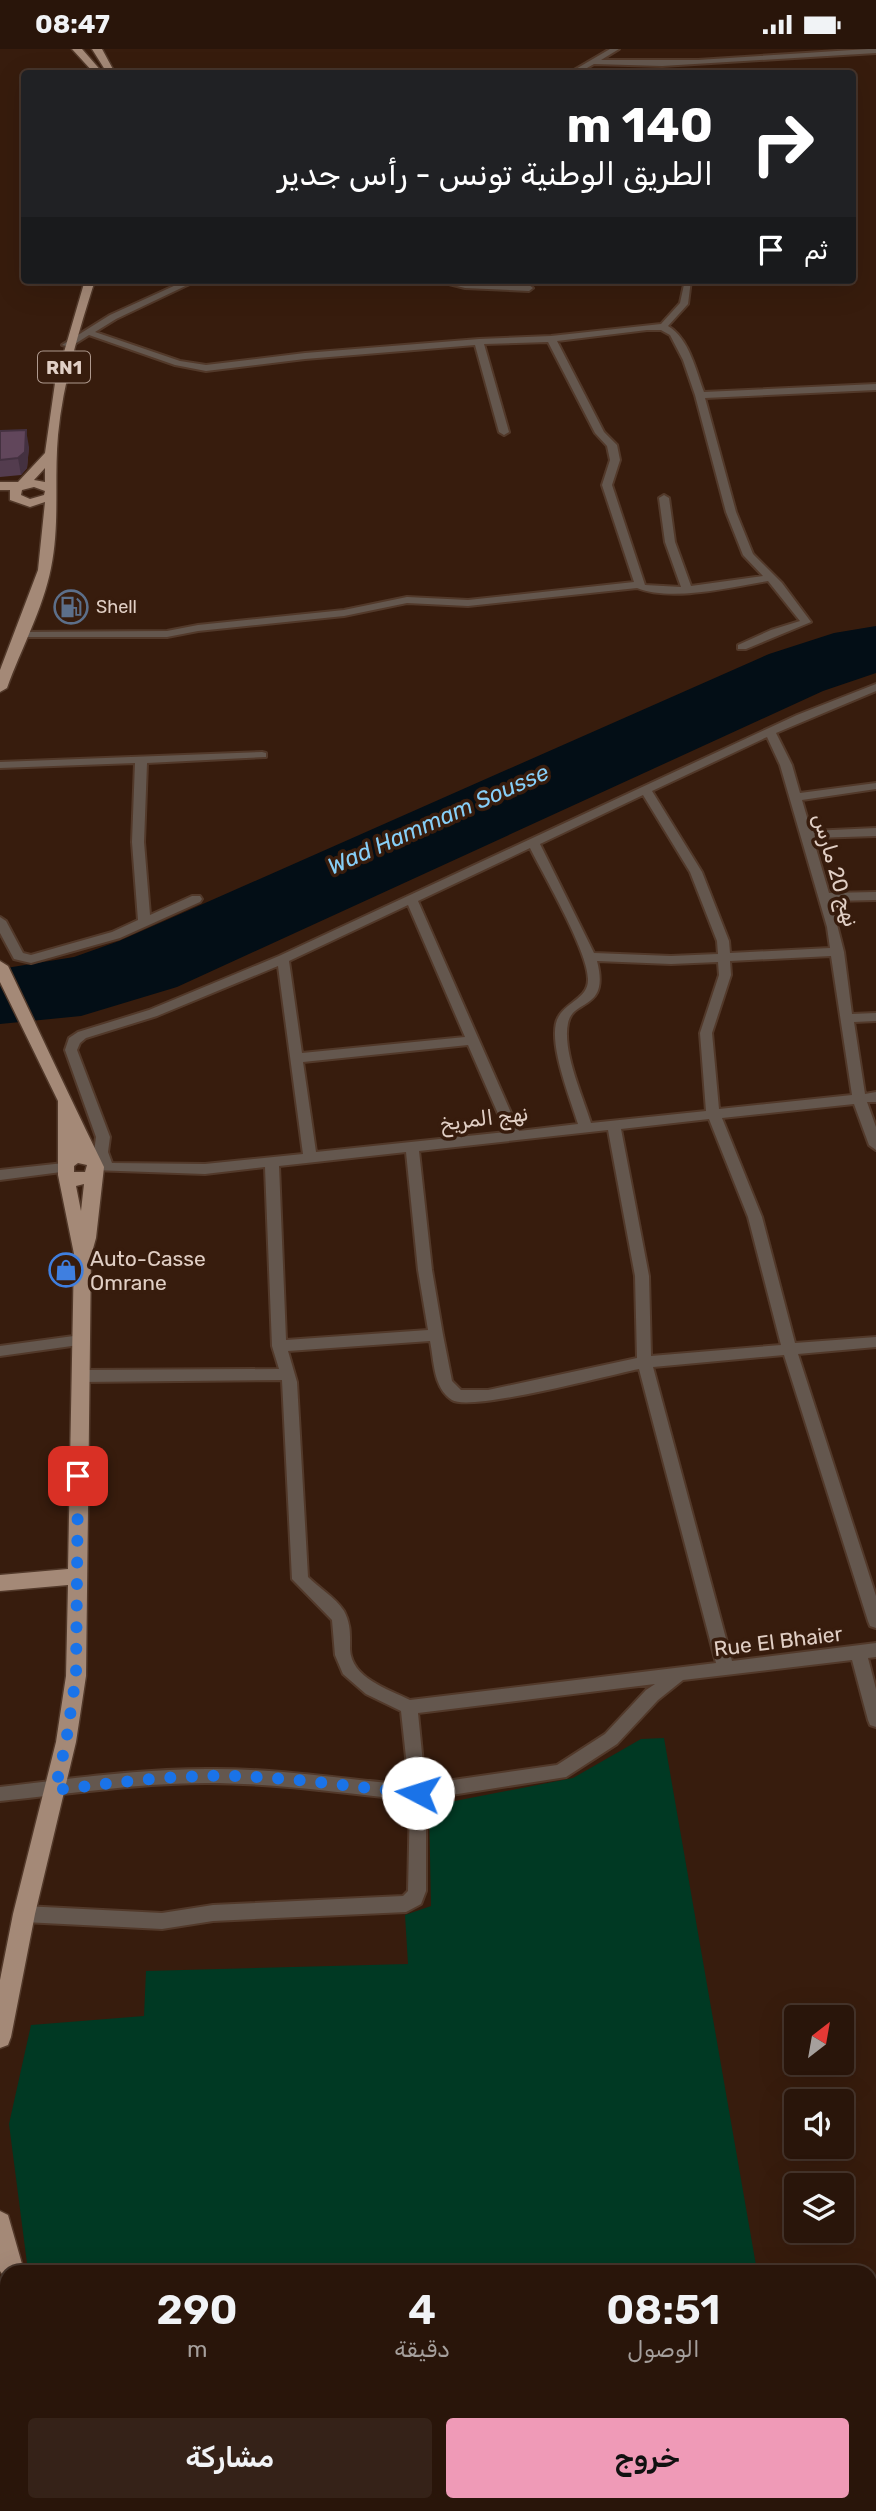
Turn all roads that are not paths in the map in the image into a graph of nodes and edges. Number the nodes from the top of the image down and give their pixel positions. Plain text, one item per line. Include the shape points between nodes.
1 (77, 49) edge
2 (97, 49) edge
3 (615, 49) edge
4 (876, 51) edge
5 (591, 62) junction
6 (96, 70) edge
7 (109, 70) edge
8 (578, 70) edge
9 (89, 284) edge
10 (185, 284) edge
11 (459, 284) edge
12 (688, 284) edge
13 (529, 288) dead end
14 (663, 327) junction
15 (88, 332) junction
16 (551, 339) junction
17 (479, 342) junction
18 (67, 345) junction
19 (876, 387) edge
20 (700, 395) junction
21 (504, 432) dead end
22 (49, 456) junction
23 (0, 486) edge
24 (21, 486) junction
25 (51, 491) junction
26 (0, 496) edge
27 (664, 498) dead end
28 (20, 501) junction
29 (47, 534) junction
30 (769, 577) junction
31 (639, 585) junction
32 (687, 588) junction
33 (19, 635) junction
34 (742, 647) dead end
35 (4, 666) edge
36 (876, 687) edge
37 (0, 688) edge
38 (770, 732) junction
39 (262, 755) dead end
40 (141, 761) junction
41 (0, 765) edge
42 (876, 786) edge
43 (646, 791) junction
44 (796, 797) junction
45 (876, 832) edge
46 (806, 835) junction
47 (534, 844) junction
48 (876, 896) edge
49 (824, 897) junction
50 (197, 899) dead end
51 (411, 899) junction
52 (0, 921) edge
53 (144, 922) junction
54 (838, 952) junction
55 (590, 957) junction
56 (725, 958) junction
57 (283, 959) junction
58 (0, 965) edge
59 (876, 1017) edge
60 (845, 1018) junction
61 (472, 1040) junction
62 (298, 1058) junction
63 (876, 1097) edge
64 (859, 1099) junction
65 (65, 1100) junction
66 (713, 1113) junction
67 (614, 1125) junction
68 (586, 1128) junction
69 (514, 1135) junction
70 (876, 1145) edge
71 (412, 1148) junction
72 (310, 1159) junction
73 (272, 1162) junction
74 (97, 1166) junction
75 (66, 1168) junction
76 (0, 1175) edge
77 (82, 1256) junction
78 (436, 1335) junction
79 (81, 1340) junction
80 (876, 1342) edge
81 (279, 1346) junction
82 (0, 1351) edge
83 (790, 1351) junction
84 (644, 1362) junction
85 (288, 1374) junction
86 (80, 1377) junction
87 (76, 1576) junction
88 (0, 1583) edge
89 (876, 1621) edge
90 (876, 1650) edge
91 (858, 1652) junction
92 (726, 1669) junction
93 (685, 1674) junction
94 (409, 1707) junction
95 (876, 1720) edge
96 (55, 1790) junction
97 (418, 1793) junction
98 (0, 1794) edge
99 (24, 1914) junction
100 (0, 2037) edge
101 (0, 2223) edge
102 (10, 2265) edge

1 - 6 main road
2 - 7 main road
3 - 5 street
4 - 5 street via 667,64
5 - 8 street
9 - 18 main road, RN1
10 - 15 street
11 - 13 street
12 - 14 street via 684,304
14 - 16 street
14 - 20 street via 674,333
15 - 17 street via 206,368
15 - 18 street
16 - 17 street
16 - 31 street via 600,433 612,445 615,460 607,485
17 - 21 street
18 - 22 main road, RN1
19 - 20 street
20 - 30 street via 731,512 748,555
22 - 24 main road
22 - 25 main road, RN1
23 - 24 main road
24 - 25 main road via 35,483
24 - 28 main road via 13,494
25 - 28 main road via 38,502
25 - 29 main road, RN1
26 - 28 main road
27 - 32 street via 670,543
28 - 29 main road
29 - 33 main road, RN1 via 42,579
30 - 32 street
30 - 34 street via 806,622
31 - 32 street
31 - 33 street via 468,603 407,600 344,613 167,634
33 - 35 main road, RN1
35 - 37 main road, RN1
36 - 38 street
38 - 43 street
38 - 44 street, نهج 20 مارس
39 - 40 street
40 - 41 street
40 - 53 street via 138,842
42 - 44 street
43 - 47 street
43 - 56 street via 701,882
44 - 46 street, نهج 20 مارس
45 - 46 street
46 - 49 street, نهج 20 مارس
47 - 51 street
47 - 55 street
48 - 49 street
49 - 54 street, نهج 20 مارس
50 - 53 street
51 - 57 street
51 - 61 street
52 - 53 street via 18,956 31,959 116,935
54 - 56 street
54 - 60 street, نهج 20 مارس
55 - 56 street
55 - 68 street via 595,984 561,1024
56 - 66 street via 725,975 706,1033
57 - 62 street
57 - 74 street via 74,1041 71,1049 103,1137
58 - 65 main road
59 - 60 street
60 - 64 street, نهج 20 مارس
61 - 62 street
61 - 69 street
62 - 72 street
63 - 64 street, نهج المريخ
64 - 66 street, نهج المريخ
64 - 70 street, نهج 20 مارس
65 - 74 main road
65 - 75 main road
66 - 67 street, نهج المريخ
66 - 83 street via 755,1217
67 - 68 street, نهج المريخ
67 - 84 street via 642,1276
68 - 69 street, نهج المريخ
69 - 71 street, نهج المريخ
71 - 72 street, نهج المريخ
71 - 78 street
72 - 73 street, نهج المريخ
73 - 74 street, نهج المريخ via 205,1169
73 - 81 street
74 - 75 main road via 75,1157
74 - 77 main road
75 - 76 street
75 - 77 main road
77 - 79 main road
78 - 81 street
78 - 84 street via 445,1383 457,1396 488,1396
79 - 82 street
79 - 86 main road
80 - 83 street
81 - 85 street
83 - 84 street
83 - 89 street
84 - 92 street
85 - 86 street
85 - 94 street via 300,1579 332,1607 341,1622 349,1669 361,1682
86 - 87 main road
87 - 88 main road
87 - 96 main road via 76,1676
90 - 91 street, Rue El Bhaier
91 - 92 street, Rue El Bhaier
91 - 95 street
92 - 93 street, Rue El Bhaier
93 - 94 street, Rue El Bhaier
93 - 97 street via 652,1695 611,1739 560,1772
94 - 97 street
96 - 97 street via 206,1776
96 - 98 street
96 - 99 main road
97 - 99 street via 417,1891 406,1904 213,1913 162,1921
99 - 100 main road
101 - 102 main road

